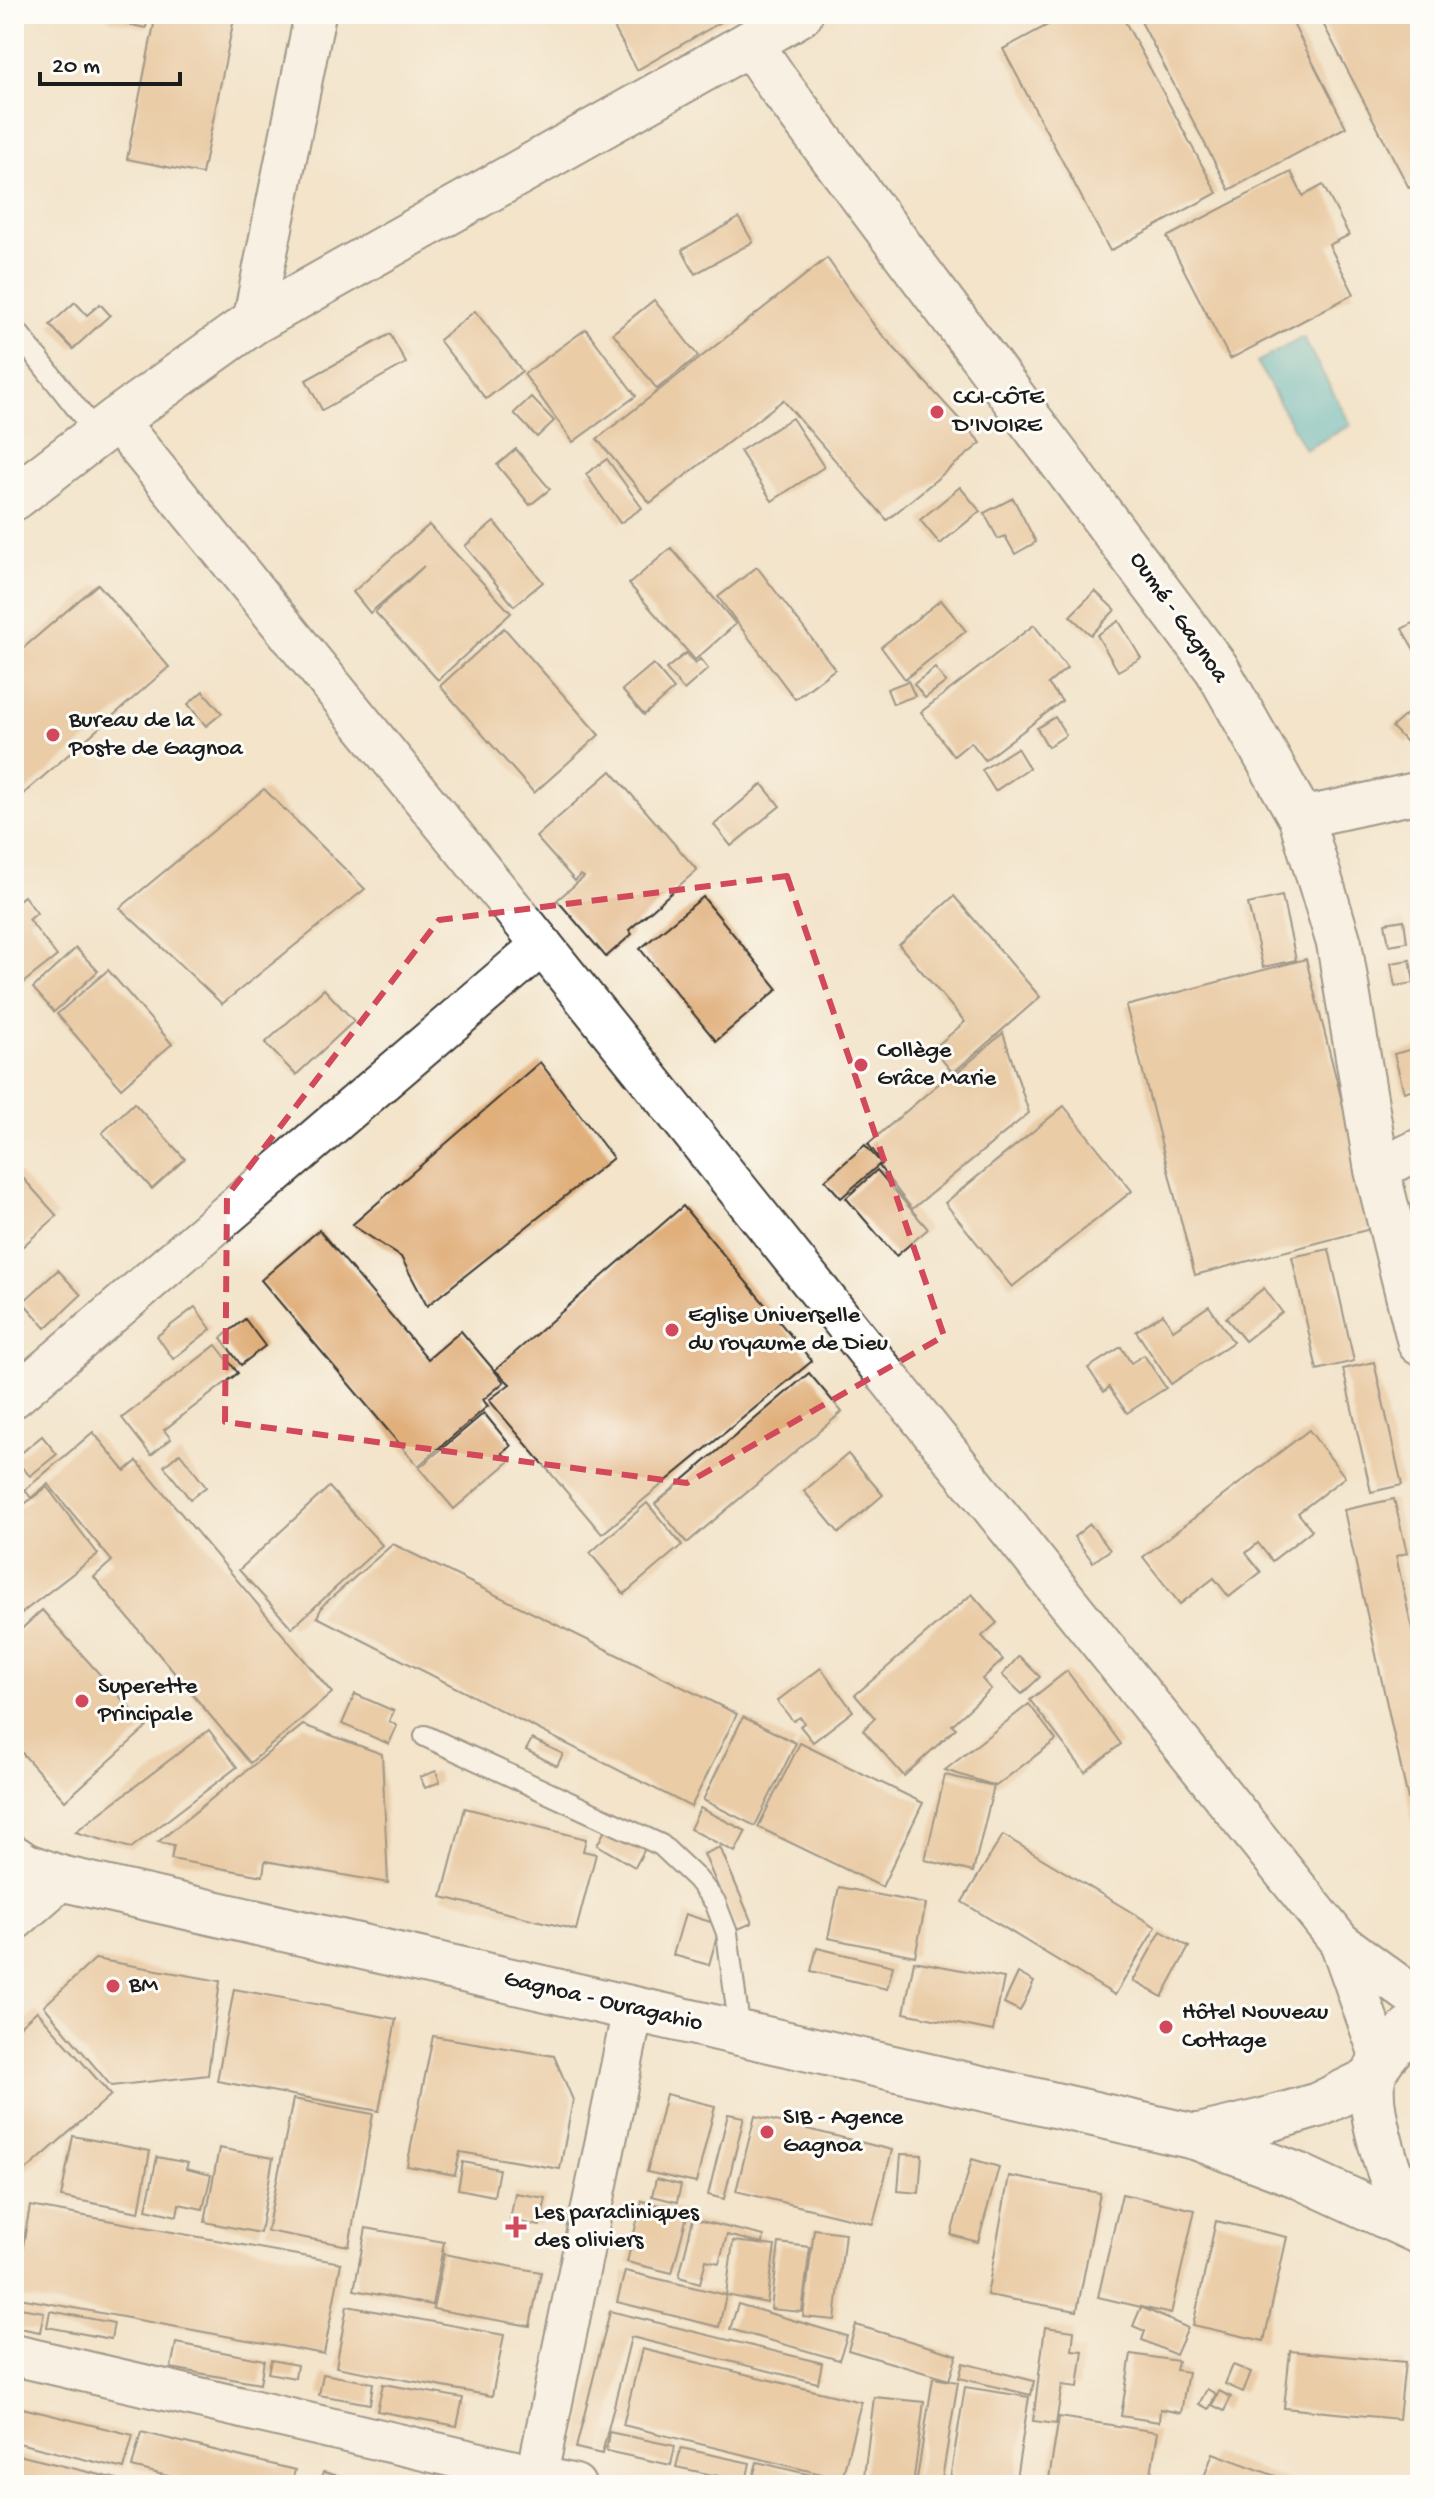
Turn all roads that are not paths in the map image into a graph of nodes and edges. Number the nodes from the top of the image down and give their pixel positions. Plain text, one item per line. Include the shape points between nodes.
1 (315, 14) edge
2 (800, 14) edge
3 (750, 43) junction
4 (253, 322) junction
5 (14, 328) edge
6 (106, 427) junction
7 (14, 498) edge
8 (1420, 792) edge
9 (1301, 818) junction
10 (542, 945) junction
11 (1420, 1149) edge
12 (1377, 1170) junction
13 (1420, 1343) edge
14 (14, 1397) edge
15 (425, 1736) dead end
16 (14, 1858) edge
17 (60, 1878) junction
18 (14, 1918) edge
19 (1340, 1942) junction
20 (1420, 2001) edge
21 (633, 2009) junction
22 (1420, 2021) edge
23 (740, 2033) junction
24 (1378, 2070) junction
25 (1195, 2137) junction
26 (1420, 2224) edge
27 (1420, 2232) edge
28 (14, 2355) edge
29 (556, 2480) edge

1 - 4 street
2 - 3 main road
3 - 4 main road
3 - 9 main road, Oumé - Gagnoa via 1217,669
4 - 6 main road
5 - 6 lane
6 - 7 main road
6 - 10 street
8 - 9 street
9 - 12 main road, Oumé - Gagnoa via 1339,943
10 - 14 street
10 - 19 street
11 - 12 street
12 - 13 main road, Oumé - Gagnoa
15 - 23 lane via 661,1845 715,1902 727,1933
16 - 17 main road, Gagnoa - Ouragahio
17 - 18 main road
17 - 21 main road, Gagnoa - Ouragahio
19 - 20 street
19 - 24 street
21 - 23 main road, Gagnoa - Ouragahio
21 - 29 street
22 - 24 main road
23 - 25 main road, Gagnoa - Ouragahio
24 - 25 main road, Gagnoa - Ouragahio via 1318,2105
24 - 26 main road via 1374,2113 1383,2150 1398,2193
25 - 27 main road, Gagnoa - Ouragahio via 1297,2175
28 - 29 street

